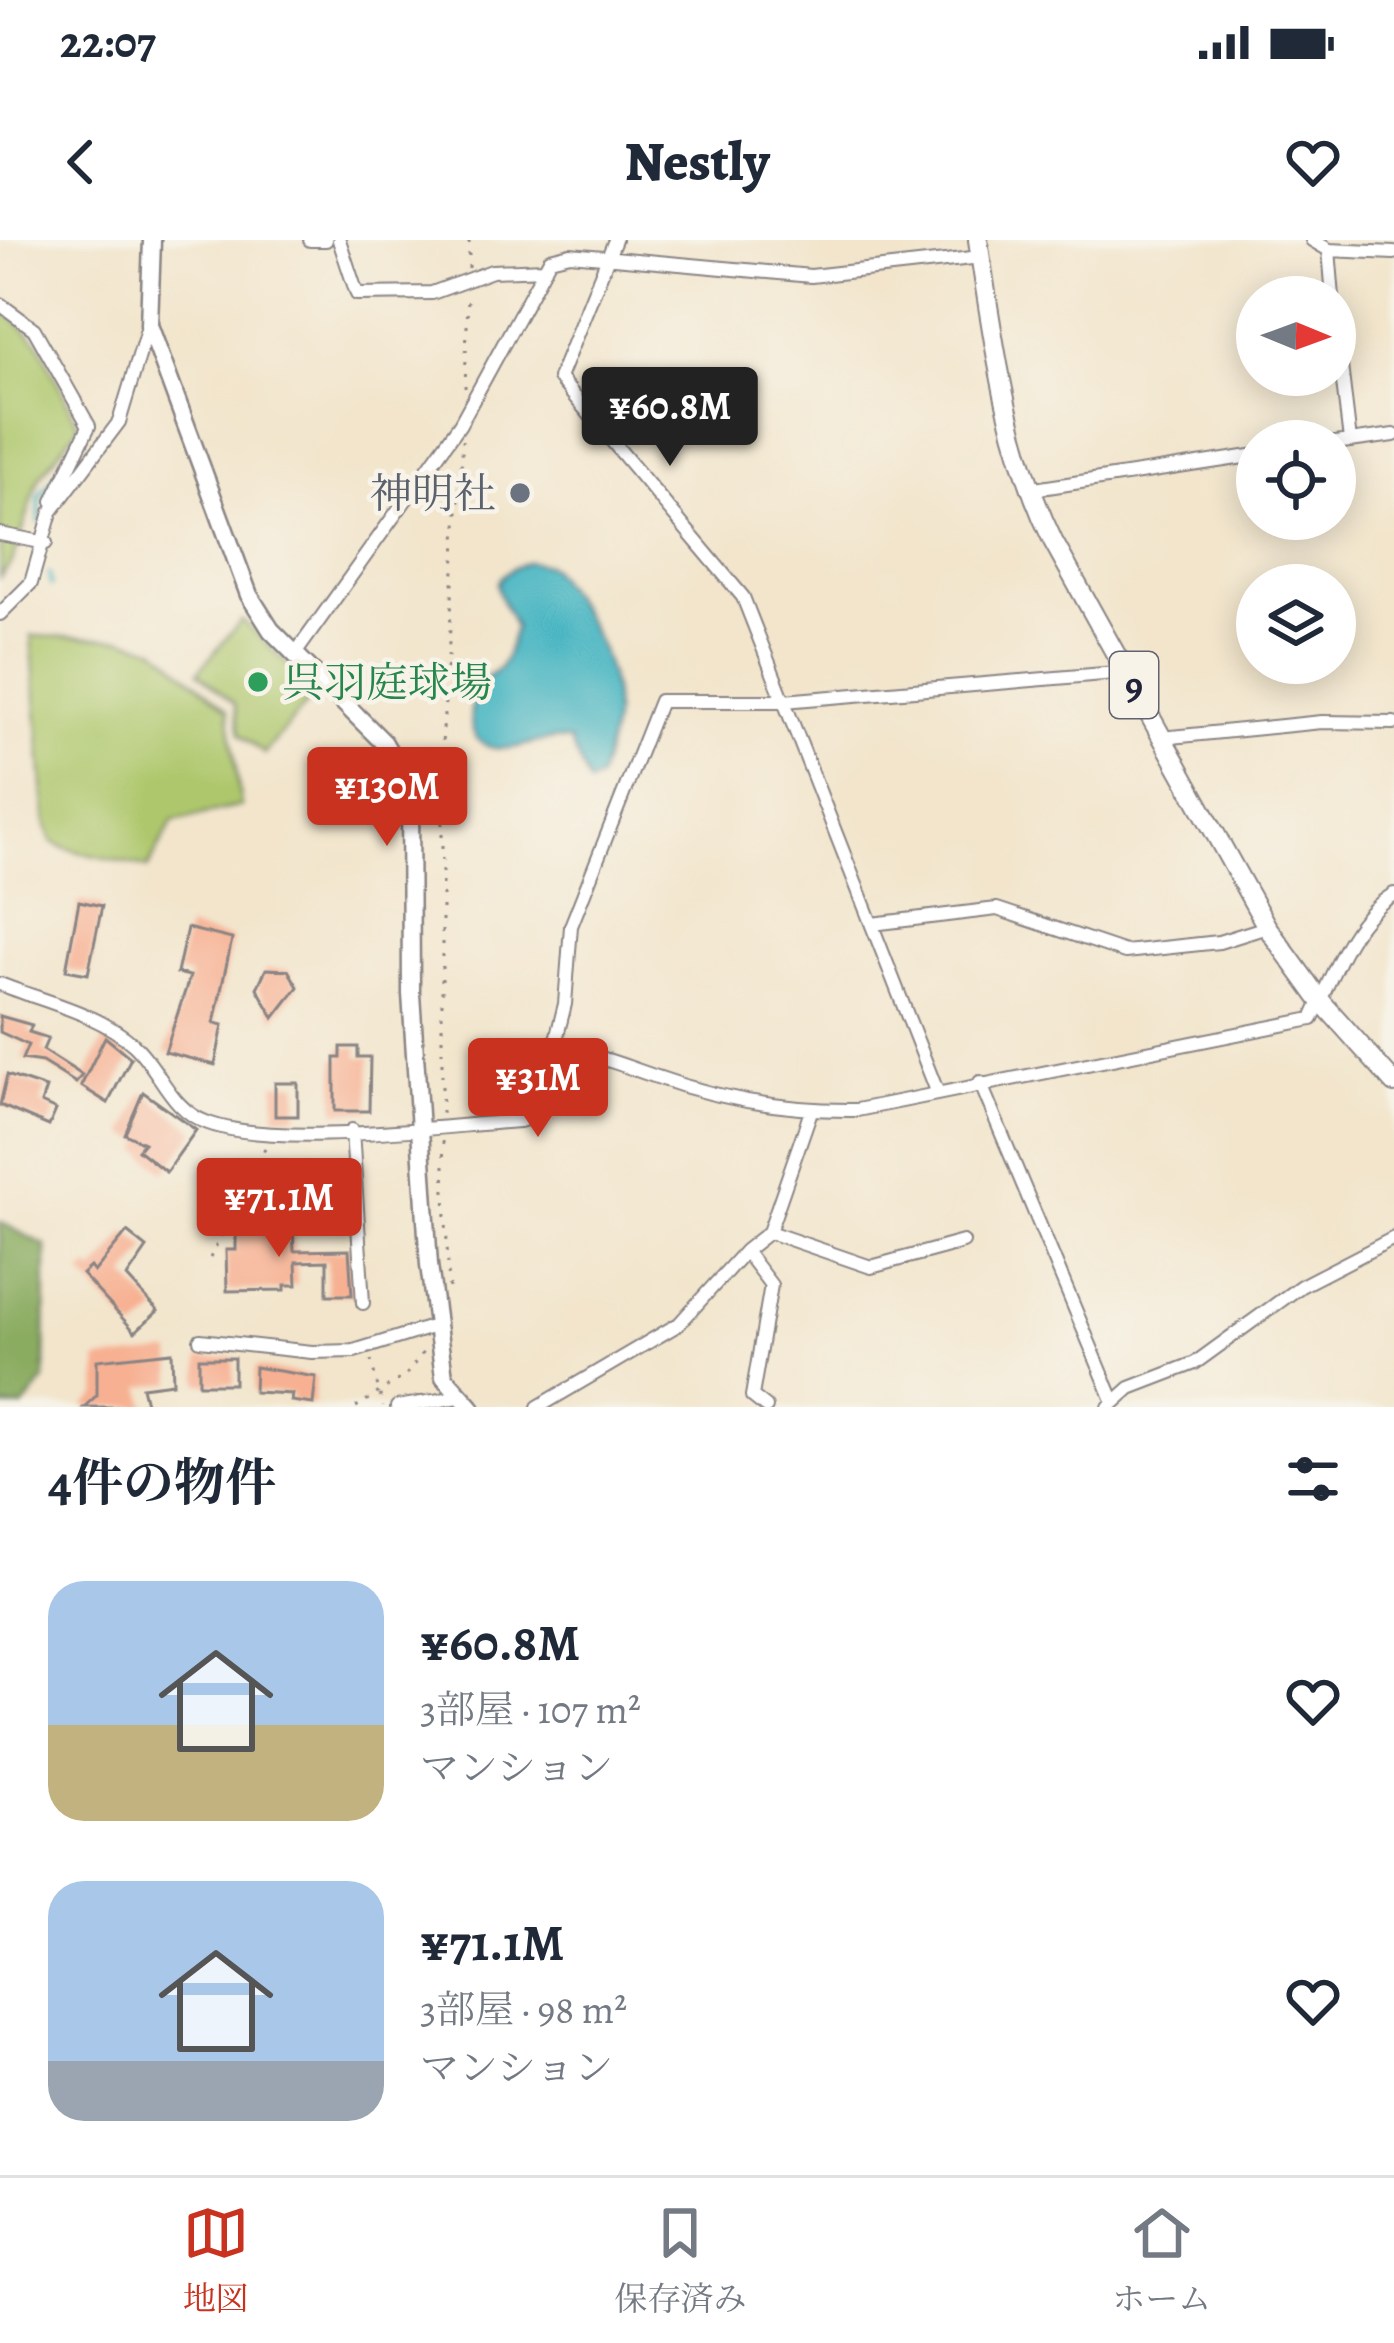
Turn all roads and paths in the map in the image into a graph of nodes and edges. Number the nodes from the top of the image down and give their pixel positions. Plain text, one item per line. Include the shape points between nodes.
1 (152, 240) edge
2 (310, 240) edge
3 (326, 240) edge
4 (339, 240) edge
5 (469, 240) edge
6 (616, 240) edge
7 (1312, 240) edge
8 (979, 249) edge
9 (1329, 250) junction
10 (1394, 254) edge
11 (610, 257) junction
12 (545, 269) junction
13 (1332, 276) edge
14 (469, 278) junction
15 (0, 304) edge
16 (149, 325) junction
17 (464, 417) junction
18 (1394, 435) edge
19 (1356, 440) edge
20 (1236, 458) edge
21 (1028, 490) junction
22 (51, 512) junction
23 (0, 534) edge
24 (46, 543) junction
25 (0, 614) edge
26 (296, 654) junction
27 (1127, 672) junction
28 (784, 701) junction
29 (1394, 723) edge
30 (1161, 738) junction
31 (1394, 894) edge
32 (872, 924) junction
33 (1267, 927) junction
34 (0, 984) edge
35 (1319, 999) junction
36 (555, 1052) junction
37 (980, 1082) junction
38 (1394, 1083) edge
39 (938, 1091) junction
40 (811, 1111) junction
41 (442, 1126) junction
42 (420, 1129) junction
43 (352, 1130) junction
44 (272, 1134) junction
45 (769, 1232) junction
46 (1394, 1238) edge
47 (963, 1242) dead end
48 (745, 1250) junction
49 (210, 1258) dead end
50 (449, 1295) dead end
51 (363, 1303) dead end
52 (435, 1328) junction
53 (200, 1340) dead end
54 (366, 1347) junction
55 (380, 1390) junction
56 (465, 1402) edge
57 (1111, 1404) edge
58 (356, 1407) edge
59 (383, 1407) edge
60 (397, 1407) edge
61 (538, 1407) edge
62 (766, 1407) edge

1 - 16 street
2 - 3 street
4 - 14 street via 356,293 432,293
5 - 14 path
6 - 11 street
7 - 9 street
8 - 11 street via 811,276
8 - 21 main road, 9 via 993,352
9 - 10 street
9 - 13 street
11 - 12 street via 570,254 550,259
11 - 28 street via 559,378 743,597
12 - 14 street
12 - 17 street
14 - 17 path
15 - 22 street via 34,329 89,427
16 - 22 street via 119,422
16 - 26 street via 249,595
17 - 26 street
17 - 41 path via 442,744
18 - 19 street
20 - 21 street
21 - 27 main road, 9
22 - 24 street
23 - 24 street
24 - 25 street via 32,583
26 - 42 street via 384,743 410,788
27 - 28 street
27 - 30 main road, 9
28 - 32 street
28 - 36 street via 660,701 571,926
29 - 30 street
30 - 33 main road, 9
31 - 35 street via 1373,907
32 - 33 street via 997,909 1125,952 1219,942
32 - 39 street
33 - 35 main road, 9
34 - 44 street via 134,1044 178,1106 208,1124
35 - 37 street via 1312,1019
35 - 38 main road, 9
36 - 40 street via 598,1053 723,1096
36 - 41 street via 537,1115
37 - 39 street
37 - 57 street
39 - 40 street via 856,1110
40 - 45 street
41 - 42 street
41 - 50 path
42 - 43 street
42 - 52 street
43 - 44 street
43 - 51 street
44 - 49 path
45 - 47 street via 872,1267
45 - 48 street
46 - 57 street via 1301,1286 1196,1363
48 - 61 street via 679,1324
48 - 62 street via 771,1285 752,1396
52 - 54 street
52 - 55 path via 406,1375
52 - 56 street via 444,1377
53 - 54 street via 312,1352
54 - 55 path
55 - 58 path
55 - 59 path
56 - 60 street

